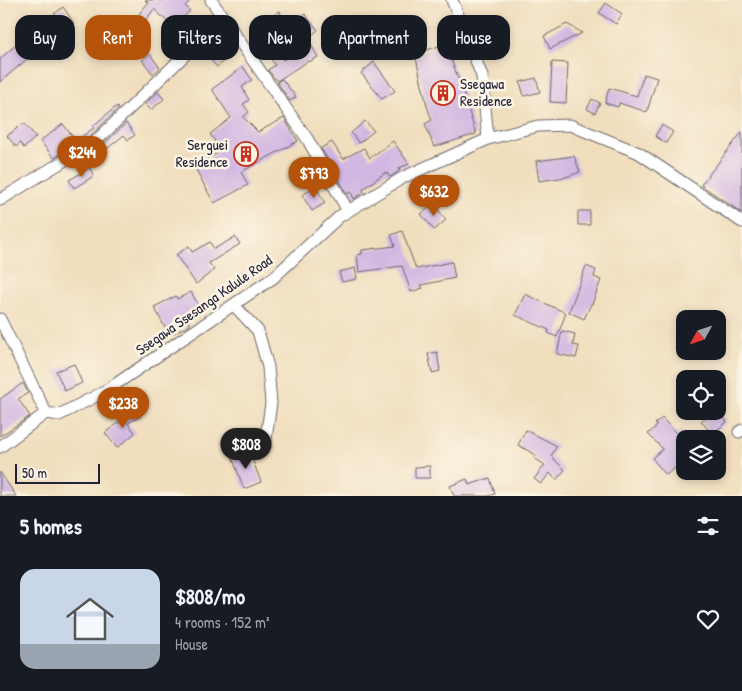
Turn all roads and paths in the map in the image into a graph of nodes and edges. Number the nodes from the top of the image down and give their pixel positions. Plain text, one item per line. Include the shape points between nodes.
1 (452, 0) edge
2 (212, 2) edge
3 (221, 15) edge
4 (239, 41) edge
5 (180, 60) edge
6 (488, 139) junction
7 (0, 200) edge
8 (348, 211) junction
9 (742, 222) edge
10 (234, 304) junction
11 (0, 319) edge
12 (46, 413) junction
13 (265, 446) dead end
14 (0, 447) edge

1 - 6 street via 482,76
2 - 3 street
4 - 8 street via 308,140
5 - 7 street via 96,141
6 - 8 street, Ssegawa Ssesanga Kalule Road via 404,177
6 - 9 street, Ssegawa Ssesanga Kalule Road via 538,126 570,125 639,153
8 - 10 street, Ssegawa Ssesanga Kalule Road via 273,278
10 - 12 street, Ssegawa Ssesanga Kalule Road via 104,392 58,416
10 - 13 street via 258,331 268,367 271,404
11 - 12 street
12 - 14 street, Ssegawa Ssesanga Kalule Road

